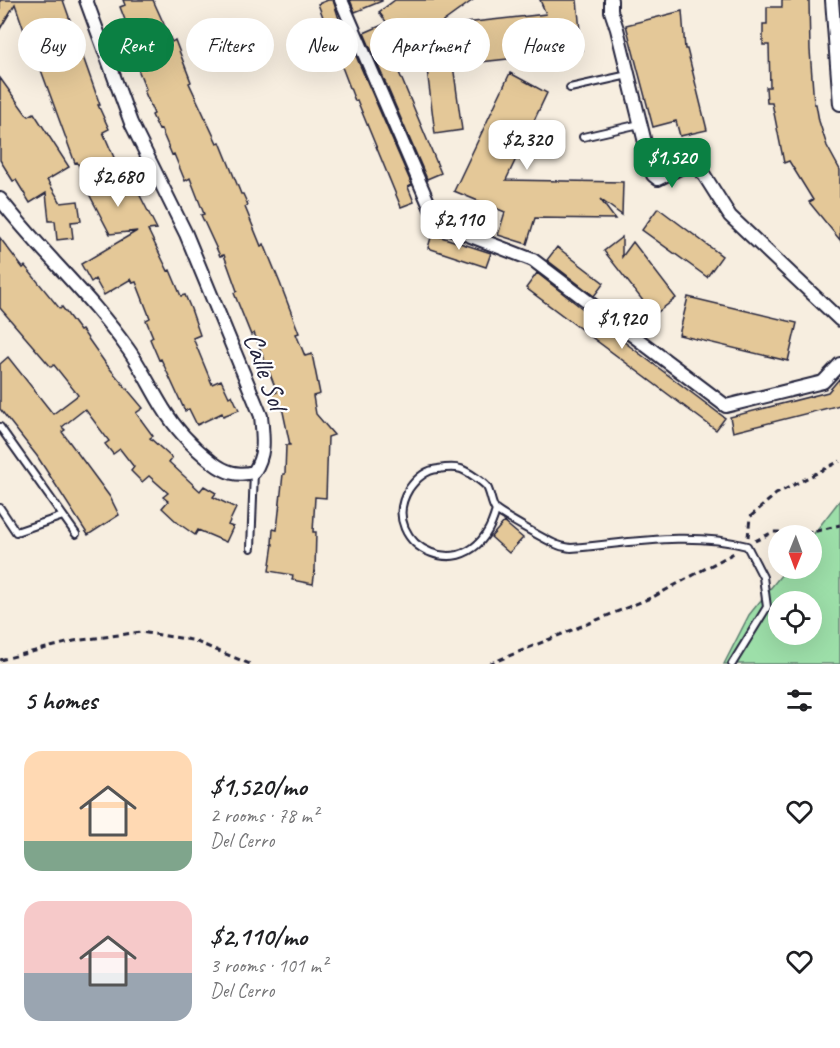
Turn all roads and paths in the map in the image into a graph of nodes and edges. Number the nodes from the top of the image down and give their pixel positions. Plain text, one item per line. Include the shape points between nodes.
1 (86, 0) edge
2 (341, 0) edge
3 (611, 0) edge
4 (832, 0) edge
5 (628, 75) junction
6 (570, 88) dead end
7 (840, 104) edge
8 (640, 123) junction
9 (583, 137) dead end
10 (0, 199) edge
11 (840, 320) edge
12 (840, 364) edge
13 (0, 427) edge
14 (840, 461) edge
15 (254, 472) junction
16 (0, 508) edge
17 (496, 510) junction
18 (63, 516) junction
19 (840, 525) edge
20 (76, 534) dead end
21 (747, 546) junction
22 (251, 548) dead end
23 (0, 660) edge
24 (250, 664) edge
25 (489, 664) edge
26 (732, 664) edge

1 - 15 street, Calle Sol via 131,123 186,234 261,416 262,460
2 - 12 street via 438,223 533,260 726,406 823,382
3 - 5 street
4 - 7 street
5 - 6 lane
5 - 8 street
8 - 9 lane
8 - 11 street via 654,177 658,179 690,163 699,167 730,216
10 - 15 street via 129,349 164,410 188,440 229,472
13 - 18 lane
14 - 21 path via 776,494 750,517
15 - 22 lane
16 - 18 lane via 16,532
17 - 17 lane via 486,487 460,468 435,469 416,478 404,497 402,518 411,539 429,554 450,557 474,549 487,535
17 - 21 lane via 557,545 571,548 687,538
18 - 20 lane
19 - 21 path via 813,532 773,531
21 - 25 path via 653,597
21 - 26 lane via 763,577 767,607
23 - 24 path via 74,641 141,632 192,640

